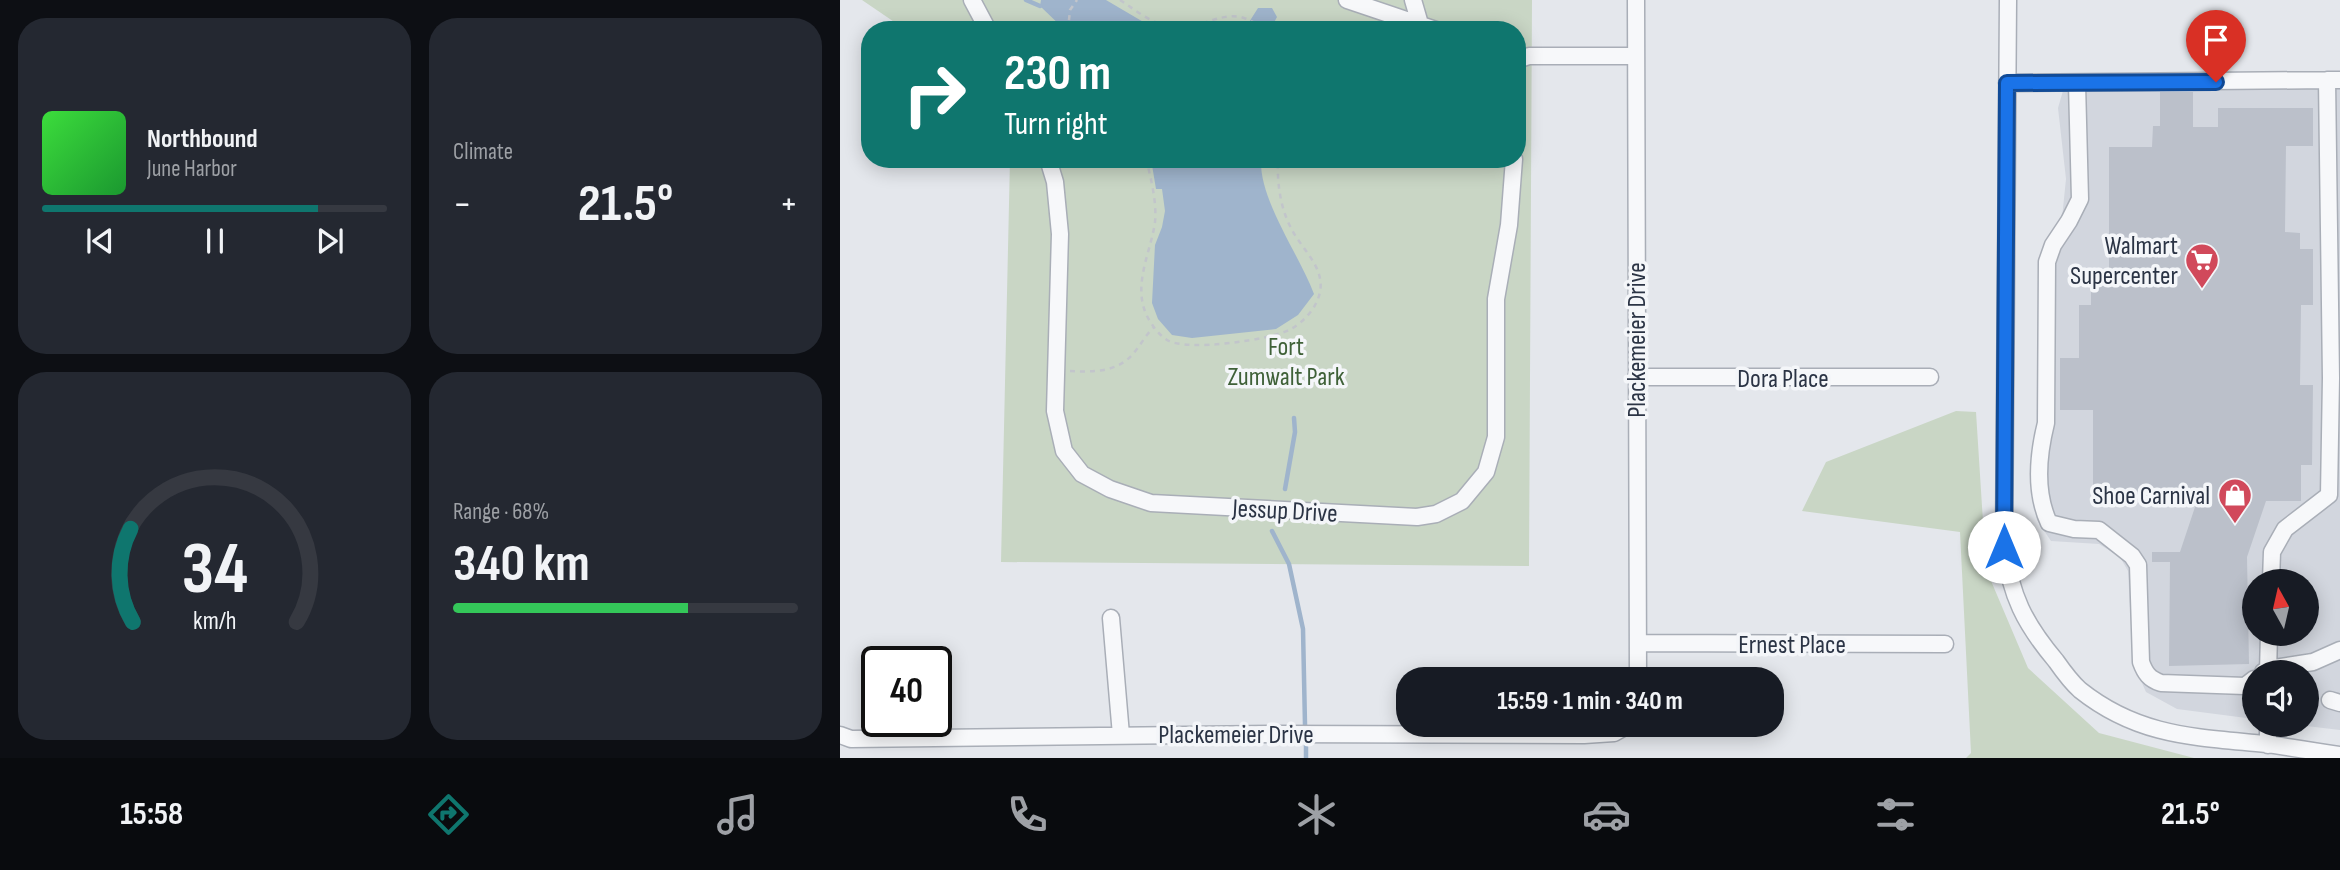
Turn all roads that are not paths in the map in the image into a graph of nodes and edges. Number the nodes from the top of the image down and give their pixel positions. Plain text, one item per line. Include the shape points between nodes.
1 (972, 0) edge
2 (1347, 0) edge
3 (1389, 0) edge
4 (1413, 0) edge
5 (1636, 0) edge
6 (2008, 0) edge
7 (1372, 8) junction
8 (983, 21) edge
9 (1411, 21) edge
10 (1419, 21) edge
11 (1636, 56) junction
12 (1526, 57) edge
13 (2333, 80) edge
14 (2007, 83) junction
15 (2077, 84) junction
16 (1051, 168) edge
17 (1513, 168) edge
18 (1636, 377) junction
19 (1930, 377) dead end
20 (2271, 569) edge
21 (1111, 618) dead end
22 (1638, 643) junction
23 (1945, 644) dead end
24 (2340, 650) edge
25 (2318, 660) edge
26 (1638, 667) edge
27 (2242, 686) edge
28 (840, 735) edge
29 (1121, 735) junction
30 (1396, 735) edge
31 (2268, 737) edge
32 (2268, 745) junction
33 (2340, 755) edge

1 - 8 street
2 - 7 street
3 - 7 street
4 - 10 street
5 - 11 street, Plackemeier Drive
6 - 14 street
7 - 9 street
11 - 12 street
11 - 18 street, Plackemeier Drive
13 - 15 street
13 - 20 street via 2329,495 2286,529 2272,552
14 - 15 street
14 - 32 street via 2004,547 2015,599 2040,642 2078,688 2109,709 2165,732
15 - 27 street via 2080,199 2047,262 2046,422 2039,477 2043,510 2049,523 2099,530 2138,565 2141,662 2151,679
16 - 17 street, Jessup Drive via 1060,234 1055,411 1064,451 1082,474 1151,503 1417,517 1436,514 1462,501 1486,472 1496,437 1496,299
18 - 19 street, Dora Place
18 - 22 street, Plackemeier Drive
21 - 29 street
22 - 23 street, Ernest Place
22 - 26 street, Plackemeier Drive
24 - 25 street
28 - 29 street, Plackemeier Drive via 851,739
29 - 30 street, Plackemeier Drive
31 - 32 street
32 - 33 street

